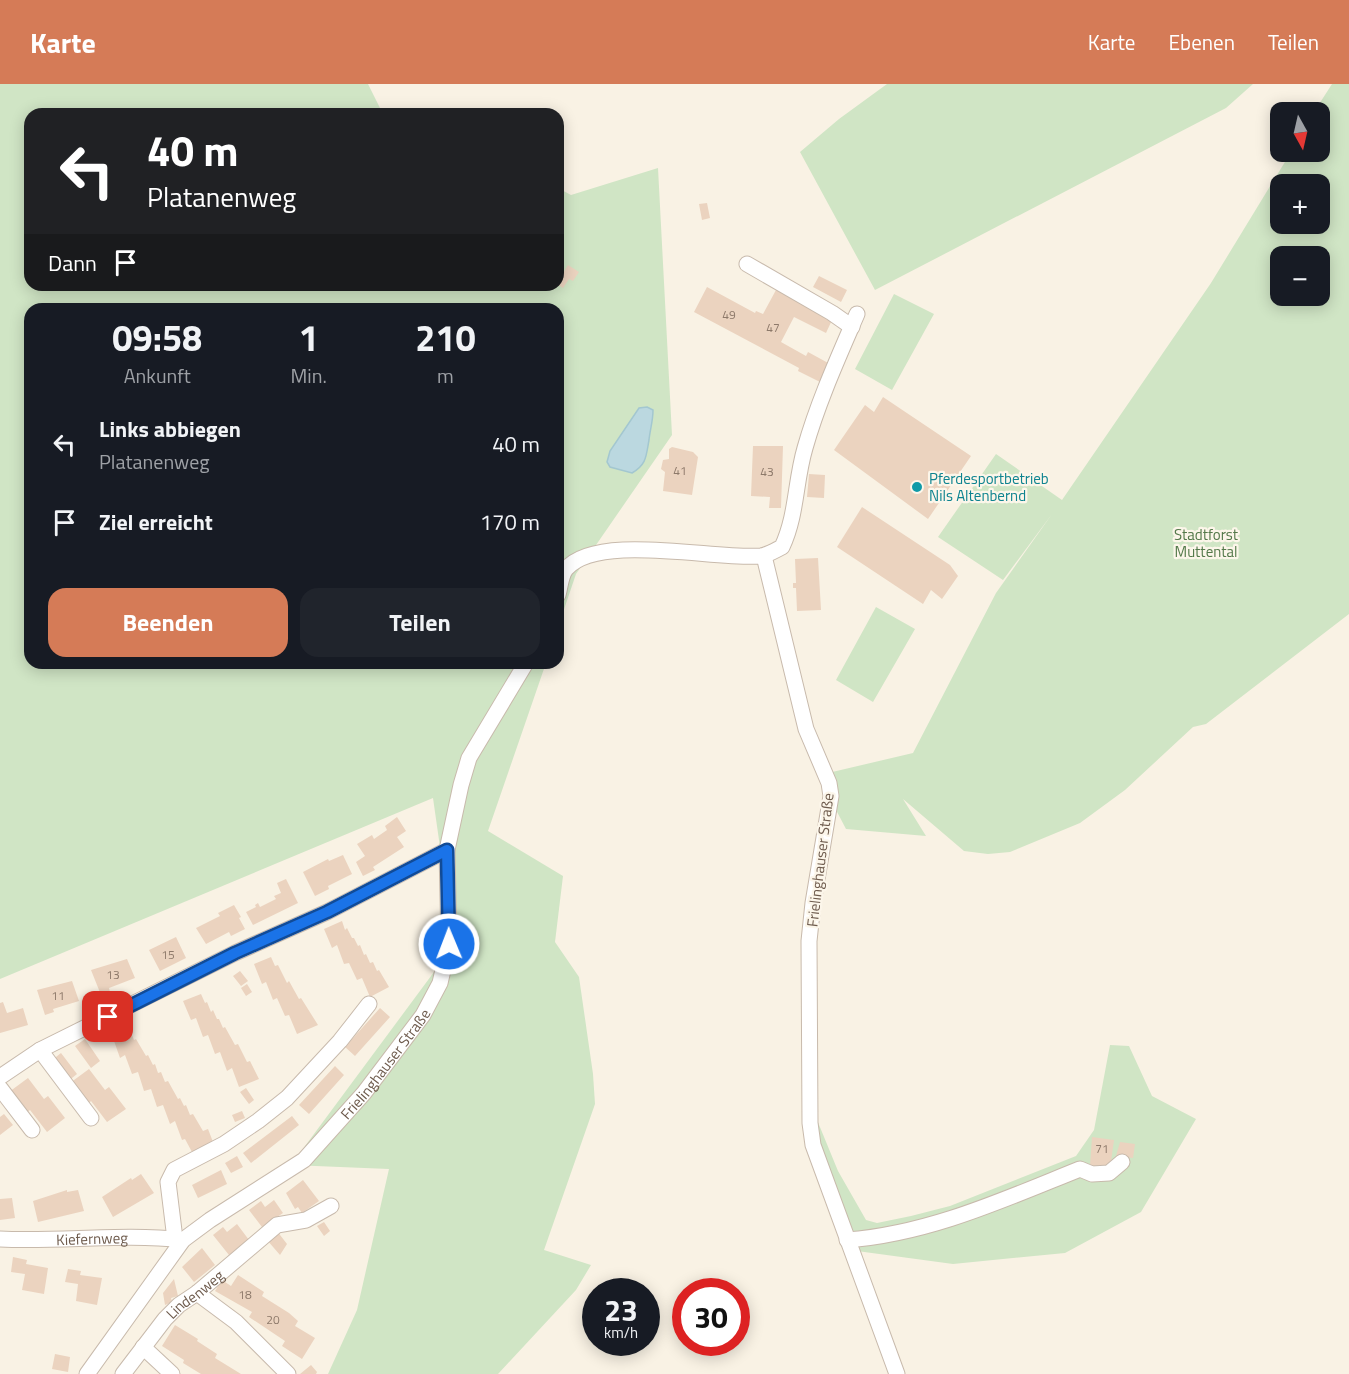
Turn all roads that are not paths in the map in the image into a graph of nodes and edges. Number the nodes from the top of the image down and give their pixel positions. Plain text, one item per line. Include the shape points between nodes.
1 (747, 264) dead end
2 (764, 556) junction
3 (564, 574) edge
4 (522, 669) edge
5 (447, 850) junction
6 (369, 1004) dead end
7 (40, 1050) junction
8 (1, 1078) edge
9 (91, 1118) dead end
10 (32, 1130) dead end
11 (1122, 1162) dead end
12 (331, 1206) dead end
13 (0, 1239) edge
14 (179, 1240) junction
15 (847, 1240) junction
16 (197, 1293) junction
17 (142, 1347) junction
18 (87, 1374) edge
19 (123, 1374) edge
20 (172, 1374) edge
21 (288, 1374) edge
22 (897, 1374) edge

1 - 2 street via 832,313 854,320 804,450 791,528 782,547
2 - 3 street via 631,549 599,553 575,562
2 - 15 street, Frielinghauser Straße via 806,729 831,796 809,941 810,1123 813,1145
4 - 5 street, Frielinghauser Straße via 469,758
5 - 7 street
5 - 14 street, Frielinghauser Straße via 449,944 440,982 423,1015 364,1093 304,1160
6 - 14 street via 286,1098 224,1144 174,1170 168,1182
7 - 8 street
7 - 9 street
8 - 10 street
11 - 15 street via 1108,1173 1080,1170 958,1217
12 - 16 street, Lindenweg via 306,1220 277,1225
13 - 14 street, Kiefernweg
14 - 18 street, Frielinghauser Straße
15 - 22 street, Frielinghauser Straße
16 - 17 street, Lindenweg via 179,1305
16 - 21 street via 236,1322
17 - 19 street, Lindenweg
17 - 20 street

